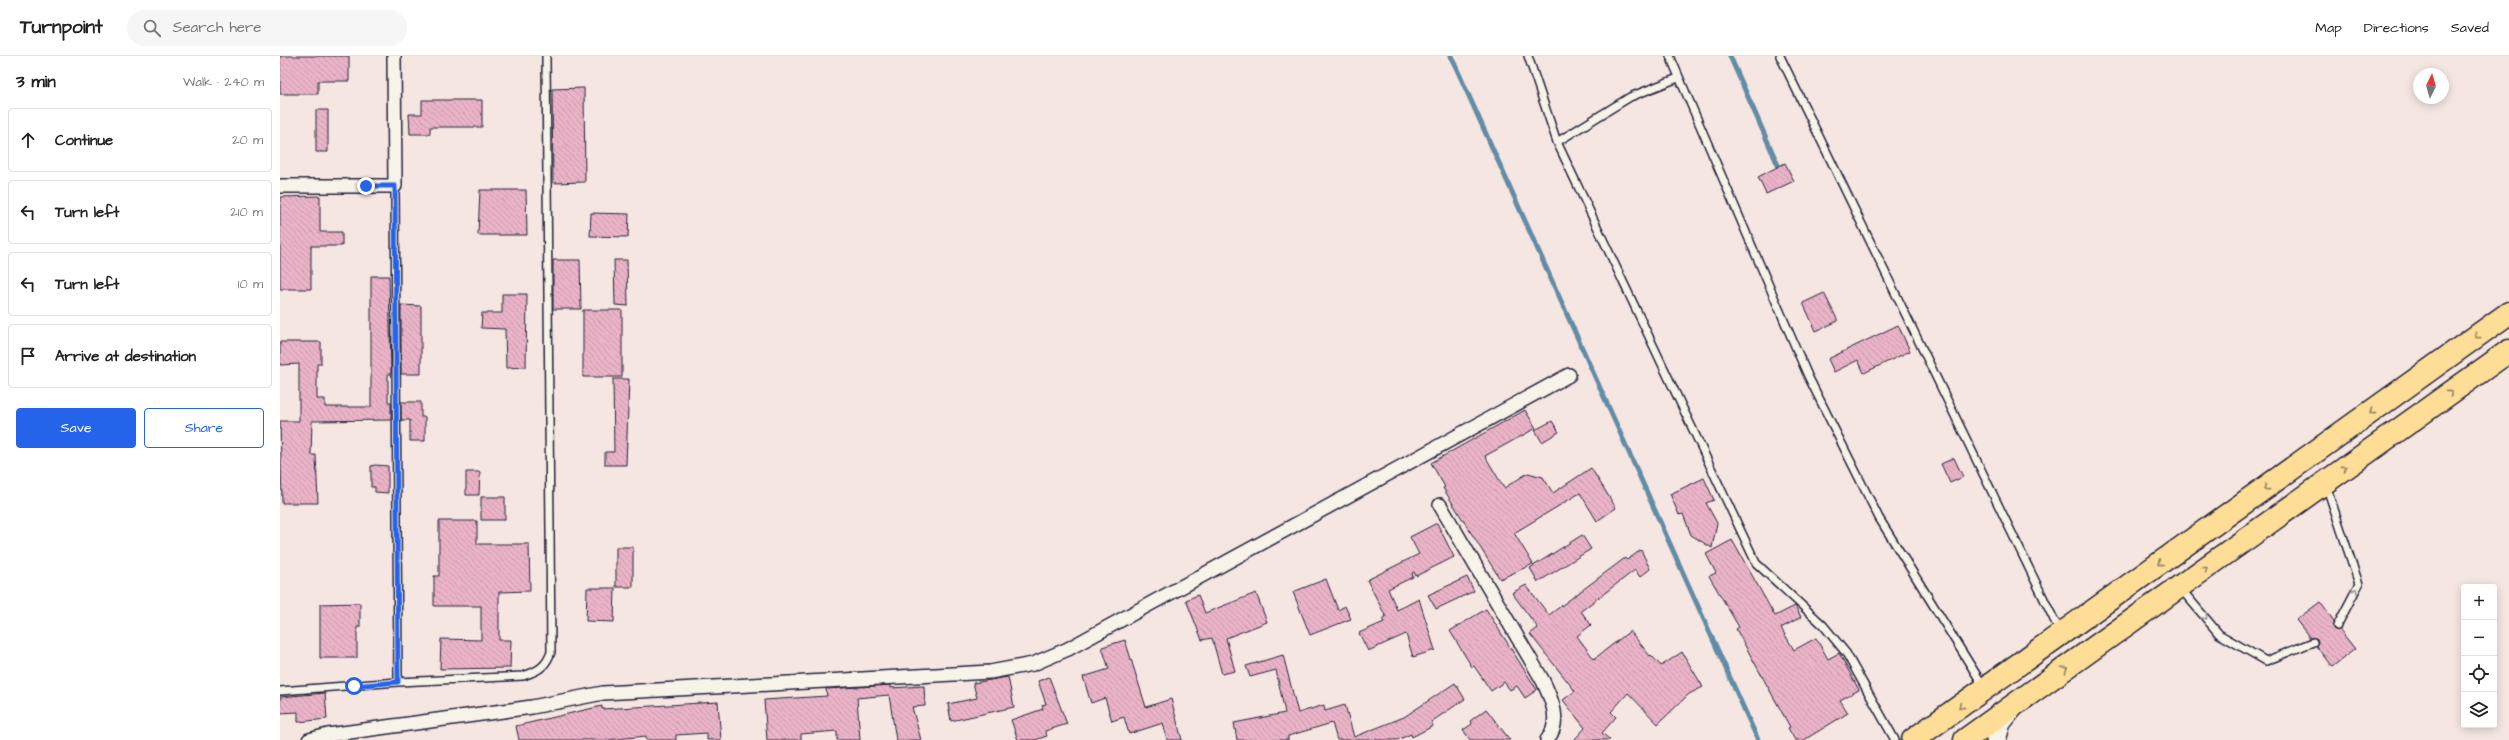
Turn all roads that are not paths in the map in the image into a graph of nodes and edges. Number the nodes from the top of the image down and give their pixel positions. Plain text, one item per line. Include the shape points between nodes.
1 (394, 56) edge
2 (546, 56) edge
3 (1528, 56) edge
4 (1670, 56) edge
5 (1780, 56) edge
6 (1678, 78) junction
7 (1557, 142) junction
8 (280, 186) edge
9 (395, 186) junction
10 (2509, 313) edge
11 (2509, 351) edge
12 (1569, 375) dead end
13 (2325, 482) junction
14 (1440, 506) dead end
15 (2180, 587) junction
16 (2338, 626) dead end
17 (2061, 634) junction
18 (2313, 642) dead end
19 (398, 682) junction
20 (1985, 689) junction
21 (280, 690) edge
22 (2033, 691) junction
23 (309, 740) edge
24 (1547, 740) edge
25 (1895, 740) edge
26 (1913, 740) edge
27 (1964, 740) edge
28 (1996, 740) edge

1 - 9 street
2 - 19 lane via 551,652 548,663 538,672 523,676
3 - 7 lane
4 - 6 lane
5 - 17 lane
6 - 7 lane via 1630,97
6 - 20 lane via 1808,376 1868,497
7 - 25 lane via 1756,563 1823,625 1846,653
8 - 9 street
9 - 19 lane
10 -> 17 highway
13 -> 11 highway
12 - 23 street via 1068,649 1033,664 990,672 603,693 532,707 328,735
15 -> 13 highway
16 -> 13 lane via 2359,584
14 - 24 street via 1543,681 1552,702 1555,720
15 -> 18 lane via 2219,634 2266,661
22 -> 15 highway
17 - 20 highway
19 - 21 lane
20 -> 26 highway
22 - 27 highway
22 - 28 street via 2014,707 2001,723

